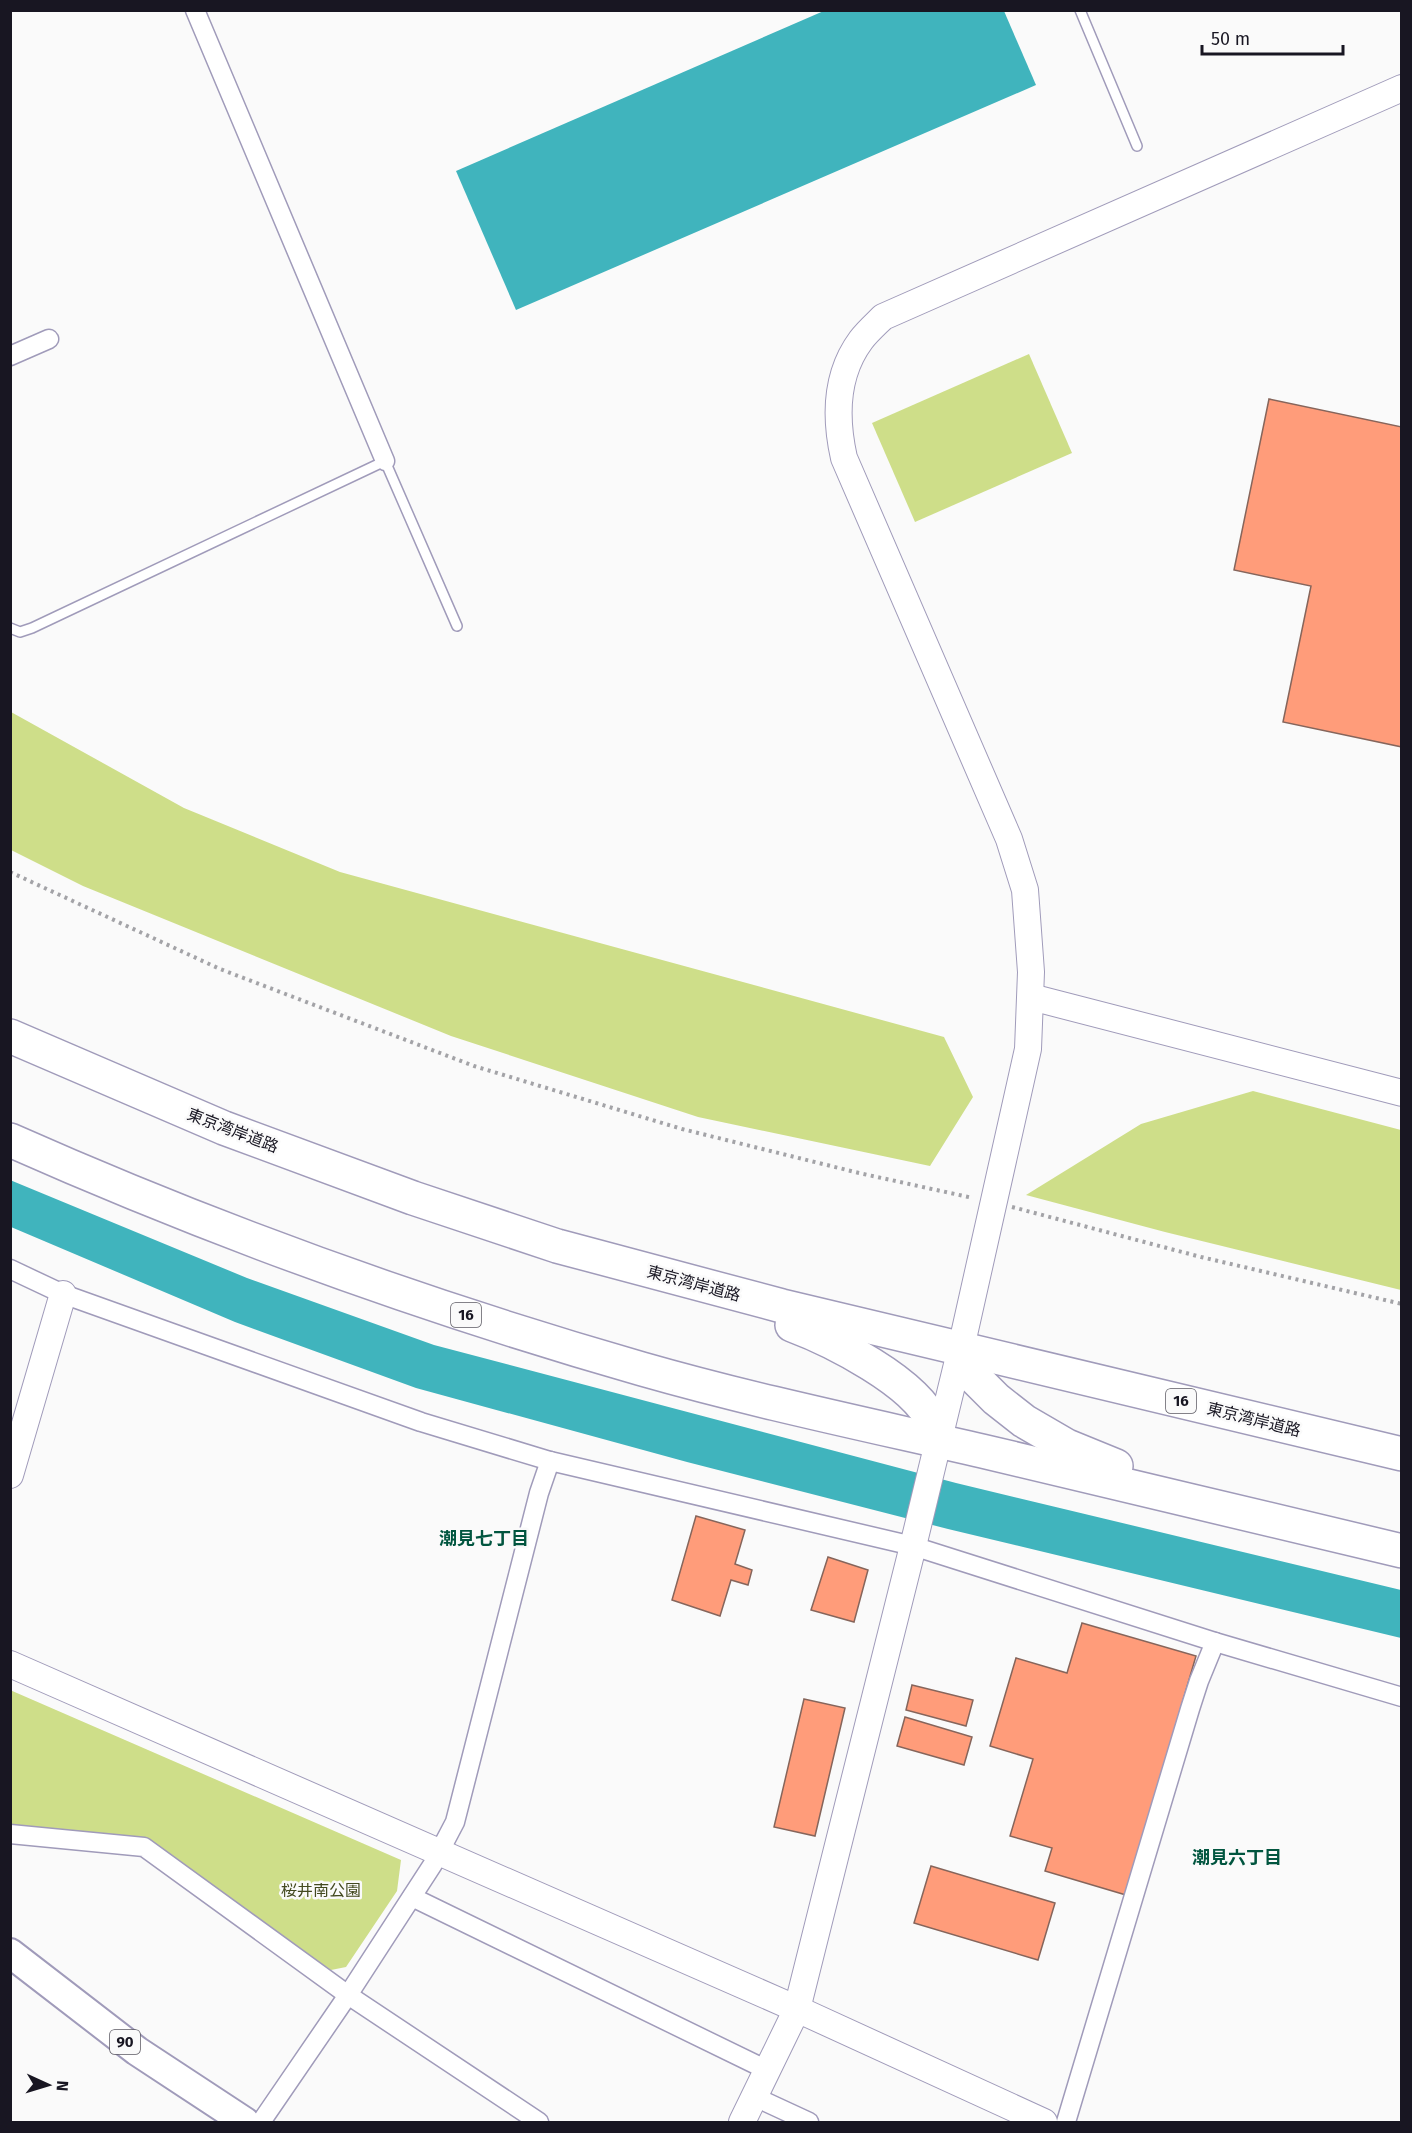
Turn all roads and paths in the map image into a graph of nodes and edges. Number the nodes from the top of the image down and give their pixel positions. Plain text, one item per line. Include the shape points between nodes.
1 (195, 10) edge
2 (1080, 10) edge
3 (1401, 88) edge
4 (1137, 146) dead end
5 (49, 339) dead end
6 (10, 356) edge
7 (385, 461) junction
8 (457, 626) dead end
9 (10, 628) edge
10 (10, 872) edge
11 (1031, 997) junction
12 (10, 1036) edge
13 (1401, 1093) edge
14 (10, 1140) edge
15 (994, 1202) junction
16 (627, 1266) junction
17 (10, 1269) edge
18 (63, 1294) junction
19 (1401, 1304) edge
20 (961, 1348) junction
21 (938, 1441) junction
22 (1401, 1454) edge
23 (550, 1461) junction
24 (10, 1474) edge
25 (1280, 1522) junction
26 (913, 1546) junction
27 (1401, 1551) edge
28 (1215, 1642) junction
29 (10, 1664) edge
30 (1401, 1697) edge
31 (10, 1834) edge
32 (440, 1852) junction
33 (412, 1897) junction
34 (10, 1953) edge
35 (348, 1995) junction
36 (796, 2009) junction
37 (767, 2070) junction
38 (755, 2097) junction
39 (245, 2122) edge
40 (261, 2122) edge
41 (539, 2122) edge
42 (742, 2122) edge
43 (809, 2122) edge
44 (1044, 2122) edge
45 (1066, 2122) edge

1 - 7 street
2 - 4 lane
3 - 11 street via 884,316 860,341 849,362 837,407 844,458 1009,839 1025,890
5 - 6 street
7 - 8 lane
7 - 9 lane via 33,628 20,632
10 - 15 path via 220,969 474,1066 682,1128
11 - 13 street
11 - 15 street via 1028,1049
12 - 16 highway, 東京湾岸道路 / 16 via 224,1128 412,1198
14 - 21 highway, 16 via 253,1241 532,1337 646,1370
15 - 19 path via 1201,1257
15 - 20 street
16 - 20 highway, 東京湾岸道路 / 16
16 - 21 highway via 838,1344 901,1386 933,1422
17 - 18 street
18 - 23 street via 421,1422
18 - 24 street
20 - 21 street
20 - 22 highway, 東京湾岸道路 / 16
20 - 25 highway via 969,1372 984,1388 1053,1439 1101,1461
21 - 25 highway, 16
21 - 26 street
23 - 26 street
23 - 32 street via 455,1822
25 - 27 highway, 16
26 - 28 street
26 - 36 street
28 - 30 street
28 - 45 street via 1190,1709
29 - 32 street
31 - 35 street via 144,1847
32 - 33 street
32 - 36 street
33 - 35 street
33 - 37 street
34 - 39 main road, 90 via 137,2051
35 - 40 street
35 - 41 street
36 - 37 street
36 - 44 street
37 - 38 street
38 - 42 street
38 - 43 street

